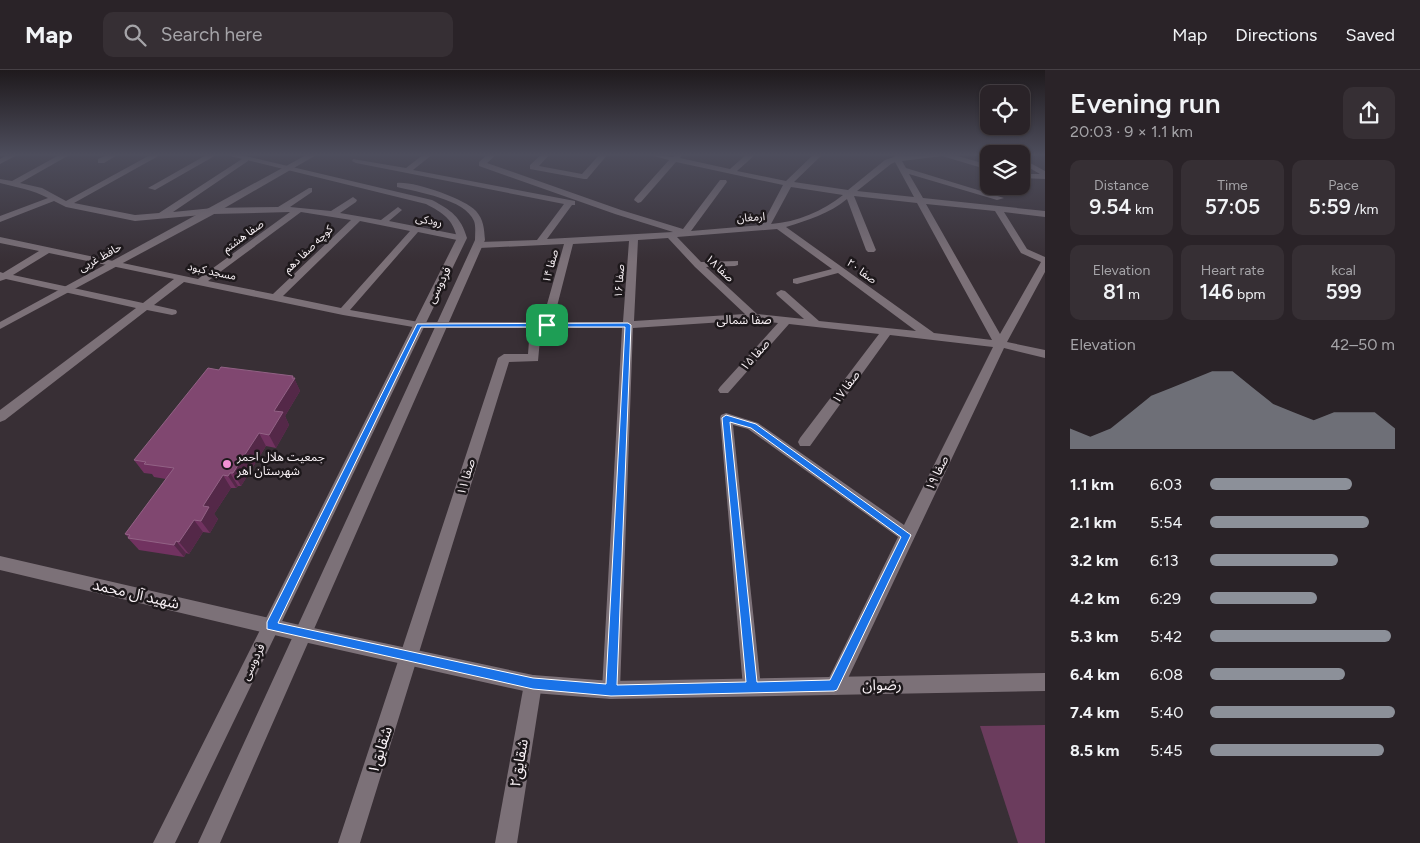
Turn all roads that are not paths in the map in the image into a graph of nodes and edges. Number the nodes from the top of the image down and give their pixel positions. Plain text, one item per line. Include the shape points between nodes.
1 (39, 190) edge
2 (92, 190) edge
3 (199, 190) edge
4 (251, 190) edge
5 (310, 190) dead end
6 (379, 190) edge
7 (419, 190) edge
8 (507, 190) edge
9 (556, 190) edge
10 (647, 190) edge
11 (717, 190) edge
12 (785, 190) edge
13 (825, 190) edge
14 (854, 190) edge
15 (914, 190) edge
16 (973, 190) edge
17 (849, 194) junction
18 (54, 198) junction
19 (1000, 198) dead end
20 (353, 200) dead end
21 (638, 200) dead end
22 (920, 201) junction
23 (570, 202) junction
24 (66, 204) junction
25 (997, 208) junction
26 (299, 209) junction
27 (280, 210) junction
28 (398, 210) dead end
29 (213, 211) junction
30 (618, 212) junction
31 (333, 214) junction
32 (1045, 214) edge
33 (160, 217) junction
34 (358, 218) junction
35 (0, 219) edge
36 (382, 223) junction
37 (779, 226) junction
38 (765, 227) junction
39 (416, 230) junction
40 (686, 232) junction
41 (670, 235) junction
42 (462, 238) junction
43 (634, 238) junction
44 (0, 240) edge
45 (569, 242) junction
46 (539, 243) junction
47 (479, 245) junction
48 (47, 250) junction
49 (871, 250) dead end
50 (1045, 262) edge
51 (735, 263) dead end
52 (112, 264) junction
53 (698, 266) junction
54 (839, 270) junction
55 (1, 276) edge
56 (182, 278) junction
57 (200, 281) junction
58 (797, 281) dead end
59 (68, 289) junction
60 (781, 293) dead end
61 (275, 298) junction
62 (145, 306) junction
63 (172, 312) dead end
64 (343, 312) junction
65 (754, 317) junction
66 (787, 320) junction
67 (816, 324) junction
68 (442, 325) junction
69 (542, 325) junction
70 (628, 325) junction
71 (0, 326) edge
72 (419, 326) junction
73 (887, 331) junction
74 (930, 336) junction
75 (1000, 344) junction
76 (1045, 354) edge
77 (724, 390) dead end
78 (0, 417) edge
79 (805, 442) dead end
80 (906, 535) junction
81 (0, 563) edge
82 (271, 626) junction
83 (304, 634) junction
84 (410, 657) junction
85 (1045, 682) edge
86 (533, 684) junction
87 (834, 686) junction
88 (752, 687) junction
89 (611, 690) junction
90 (164, 843) edge
91 (209, 843) edge
92 (350, 843) edge
93 (506, 843) edge

1 - 18 street, رودکی
2 - 24 street
3 - 33 street
4 - 29 street, حافظ غربی
5 - 27 street
6 - 42 street via 429,202 447,211 458,222
7 - 47 street via 462,204 478,219
8 - 23 street
9 - 30 street
10 - 21 street
11 - 40 street
12 - 38 street
13 - 17 street
14 - 17 street, ارمغان
15 - 22 street
16 - 19 street
17 - 22 street
17 - 37 street, ارمغان via 814,216
17 - 49 street
18 - 24 street, رودکی
18 - 35 street
20 - 31 street
22 - 25 street
22 - 75 street
23 - 30 street
23 - 46 street
24 - 33 street, رودکی via 135,218
25 - 32 street
25 - 50 street via 1024,251
26 - 27 street, رودکی
26 - 31 street, رودکی
26 - 57 street, صفا هشتم
27 - 29 street, رودکی
28 - 36 street
29 - 33 street, رودکی
29 - 52 street, حافظ غربی
30 - 40 street
31 - 34 street, رودکی
34 - 36 street, رودکی
34 - 61 street, کوچه صفا دهم
36 - 39 street, رودکی
37 - 38 street, ارمغان
37 - 54 street, صفا ۲۰
38 - 40 street, ارمغان
39 - 42 street, رودکی
39 - 64 street
40 - 41 street, ارمغان
41 - 43 street, ارمغان
41 - 53 street, صفا ۱۸
42 - 72 street, فردوسی
43 - 45 street, ارمغان
43 - 70 street, صفا ۱۶
44 - 48 street, مسجد کبود
45 - 46 street, ارمغان
45 - 69 street, صفا ۱۴
46 - 47 street, ارمغان
47 - 68 street, فردوسی
48 - 52 street, مسجد کبود
48 - 55 street
50 - 75 street, صفا ۱۹
51 - 53 street
52 - 56 street, مسجد کبود
52 - 59 street, حافظ غربی
53 - 65 street, صفا ۱۸
54 - 58 street
54 - 74 street, صفا ۲۰
55 - 59 street
56 - 57 street, مسجد کبود
56 - 62 street
57 - 61 street, مسجد کبود
59 - 62 street
59 - 71 street, حافظ غربی
60 - 67 street
61 - 64 street, مسجد کبود
62 - 63 street
62 - 78 street
64 - 72 street, مسجد کبود
65 - 66 street, صفا شمالی
65 - 70 street, صفا شمالی
66 - 67 street, صفا شمالی
66 - 77 street, صفا ۱۵
67 - 73 street, صفا شمالی
68 - 69 street, صفا شمالی
68 - 72 street, مسجد کبود
68 - 83 street, فردوسی
69 - 70 street, صفا شمالی
69 - 84 street, صفا ۱۱ via 534,358 504,358
70 - 89 street, صفا ۱۶
72 - 82 street, فردوسی
73 - 74 street, صفا شمالی
73 - 79 street, صفا ۱۷
74 - 75 street, صفا شمالی
75 - 76 street, صفا شمالی
75 - 80 street, صفا ۱۹
80 - 87 street, صفا ۱۹
80 - 88 street via 753,426 726,418
81 - 82 street, شهید آل محمد
82 - 83 street, شهید آل محمد
82 - 90 street, فردوسی
83 - 84 street, رضوان
83 - 91 street, فردوسی
84 - 86 street, رضوان
84 - 92 street, شقایق۱
85 - 87 street, رضوان
86 - 89 street, رضوان
86 - 93 street, شقایق۲
87 - 88 street, رضوان
88 - 89 street, رضوان

